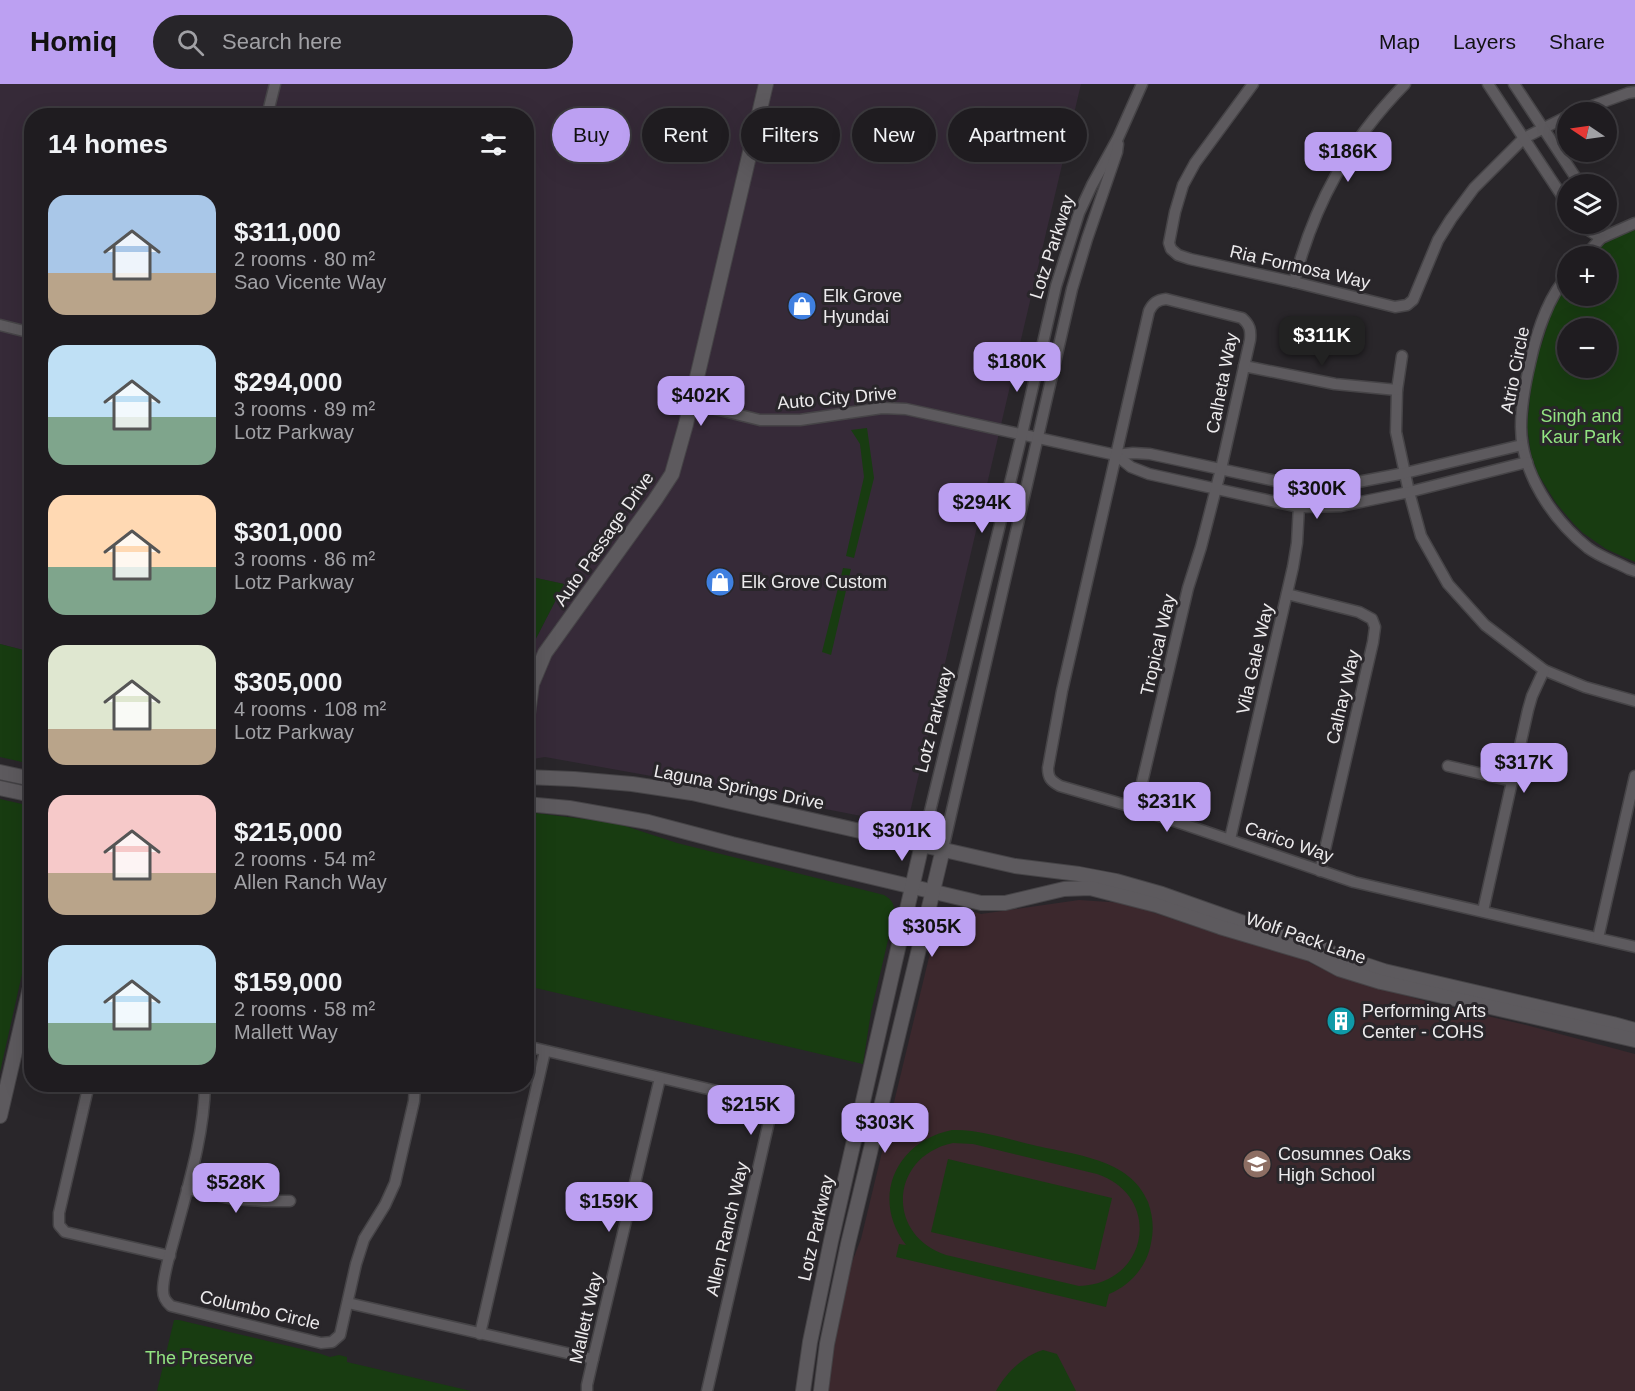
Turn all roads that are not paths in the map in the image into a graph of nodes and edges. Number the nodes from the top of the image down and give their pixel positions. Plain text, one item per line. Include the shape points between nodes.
1 (275, 84) edge
2 (766, 84) edge
3 (1142, 84) edge
4 (1253, 84) edge
5 (1405, 84) edge
6 (1488, 84) edge
7 (1514, 84) edge
8 (1635, 92) edge
9 (1603, 102) edge
10 (269, 108) edge
11 (1557, 121) edge
12 (1543, 128) junction
13 (1118, 138) junction
14 (1524, 138) junction
15 (1573, 174) edge
16 (1557, 189) edge
17 (1635, 222) edge
18 (1595, 234) edge
19 (1600, 234) edge
20 (1601, 238) junction
21 (1594, 246) edge
22 (1293, 282) junction
23 (1557, 290) edge
24 (0, 325) edge
25 (24, 331) edge
26 (1402, 356) dead end
27 (1244, 366) junction
28 (1397, 390) junction
29 (691, 403) junction
30 (1022, 434) junction
31 (1038, 438) junction
32 (1522, 445) junction
33 (1116, 455) junction
34 (1527, 462) junction
35 (1221, 469) junction
36 (1405, 473) junction
37 (1300, 486) junction
38 (1215, 490) junction
39 (1409, 492) junction
40 (1299, 507) junction
41 (1635, 571) edge
42 (1287, 594) junction
43 (1544, 670) junction
44 (534, 679) edge
45 (1635, 701) edge
46 (1448, 766) dead end
47 (0, 772) edge
48 (1635, 776) edge
49 (24, 777) edge
50 (534, 777) edge
51 (1512, 781) junction
52 (0, 789) edge
53 (24, 794) edge
54 (534, 805) edge
55 (1136, 808) junction
56 (1629, 826) edge
57 (1230, 839) junction
58 (922, 844) junction
59 (943, 849) junction
60 (1320, 871) junction
61 (913, 886) junction
62 (933, 891) junction
63 (1483, 911) junction
64 (1598, 938) junction
65 (1635, 947) edge
66 (1635, 1030) edge
67 (1635, 1040) edge
68 (24, 1045) edge
69 (534, 1048) edge
70 (545, 1051) junction
71 (660, 1078) junction
72 (86, 1092) edge
73 (205, 1092) edge
74 (415, 1092) edge
75 (0, 1116) edge
76 (187, 1189) junction
77 (290, 1201) dead end
78 (170, 1256) junction
79 (348, 1304) junction
80 (480, 1334) junction
81 (593, 1359) junction
82 (587, 1391) edge
83 (707, 1391) edge
84 (803, 1391) edge
85 (821, 1391) edge

1 - 10 street
2 - 29 street, Auto Passage Drive
3 - 13 street, Lotz Parkway
4 - 22 street, Ria Formosa Way via 1183,185 1169,243 1178,255
5 - 22 street via 1359,136 1324,195
6 - 14 street
7 - 12 street
8 - 9 street
11 - 12 street
12 - 14 street
12 - 15 street
13 - 30 street, Lotz Parkway via 1079,213 1056,286
13 - 31 street, Lotz Parkway via 1117,152 1072,289
14 - 16 street
14 - 22 street, Ria Formosa Way via 1474,188 1451,219 1413,300 1407,305 1395,307
17 - 20 street
18 - 20 street
19 - 20 street
20 - 21 street
23 - 32 street, Atrio Circle via 1542,318 1532,352 1523,396
24 - 25 street
26 - 28 street
27 - 28 street via 1335,384
27 - 33 street, Calheta Way via 1251,330 1242,318 1166,299 1153,304
27 - 35 street, Calheta Way
28 - 36 street via 1396,432
29 - 30 street, Auto City Drive via 760,420 800,420 882,408 906,409
29 - 44 street, Auto Passage Drive via 672,474 545,652
30 - 31 street, Auto City Drive
30 - 58 street, Lotz Parkway
31 - 33 street, Auto City Drive
31 - 59 street, Lotz Parkway
32 - 34 street, Atrio Circle
32 - 36 street
33 - 35 street via 1150,453
33 - 38 street via 1149,474
33 - 55 street, Carico Way via 1062,691 1048,776 1060,786
34 - 39 street
34 - 41 street, Atrio Circle via 1558,520 1589,548
35 - 37 street
35 - 38 street, Calheta Way
36 - 37 street via 1342,485
36 - 39 street
37 - 40 street, Vila Gale Way
38 - 40 street
38 - 55 street, Tropical Way
39 - 40 street via 1341,506
39 - 43 street via 1421,536 1448,584 1485,625
40 - 42 street, Vila Gale Way
42 - 57 street, Vila Gale Way
42 - 60 street, Calhay Way via 1359,612 1372,619 1375,627
43 - 45 street
43 - 51 street via 1532,696
46 - 51 street
47 - 49 street
48 - 56 street
50 - 58 street, Laguna Springs Drive via 680,791
51 - 63 street
52 - 53 street
54 - 61 street via 648,822
55 - 57 street, Carico Way
56 - 64 street
57 - 60 street, Carico Way
58 - 59 street, Laguna Springs Drive
58 - 61 street, Lotz Parkway
59 - 62 street, Lotz Parkway
59 - 66 street, Wolf Pack Lane via 1015,866 1135,886 1384,971
60 - 63 street, Carico Way
61 - 62 street
61 - 84 street, Lotz Parkway via 827,1258
62 - 67 street, Wolf Pack Lane via 997,904 1064,889 1090,888 1311,954 1339,969 1381,982
62 - 85 street, Lotz Parkway via 848,1244
63 - 64 street, Carico Way
64 - 65 street, Carico Way
68 - 75 street
69 - 70 street, Allen Ranch Way
70 - 71 street, Allen Ranch Way
70 - 80 street
71 - 81 street, Mallett Way
71 - 83 street, Allen Ranch Way via 755,1100 765,1105 770,1117
72 - 78 street via 58,1213 59,1225 65,1232
73 - 76 street, Columbo Circle
74 - 79 street, Columbo Circle via 395,1183 364,1239
76 - 77 street via 232,1199
76 - 78 street, Columbo Circle
78 - 79 street, Columbo Circle via 163,1289 164,1300 171,1306 332,1342 340,1335
79 - 80 street
80 - 81 street
81 - 82 street, Mallett Way

